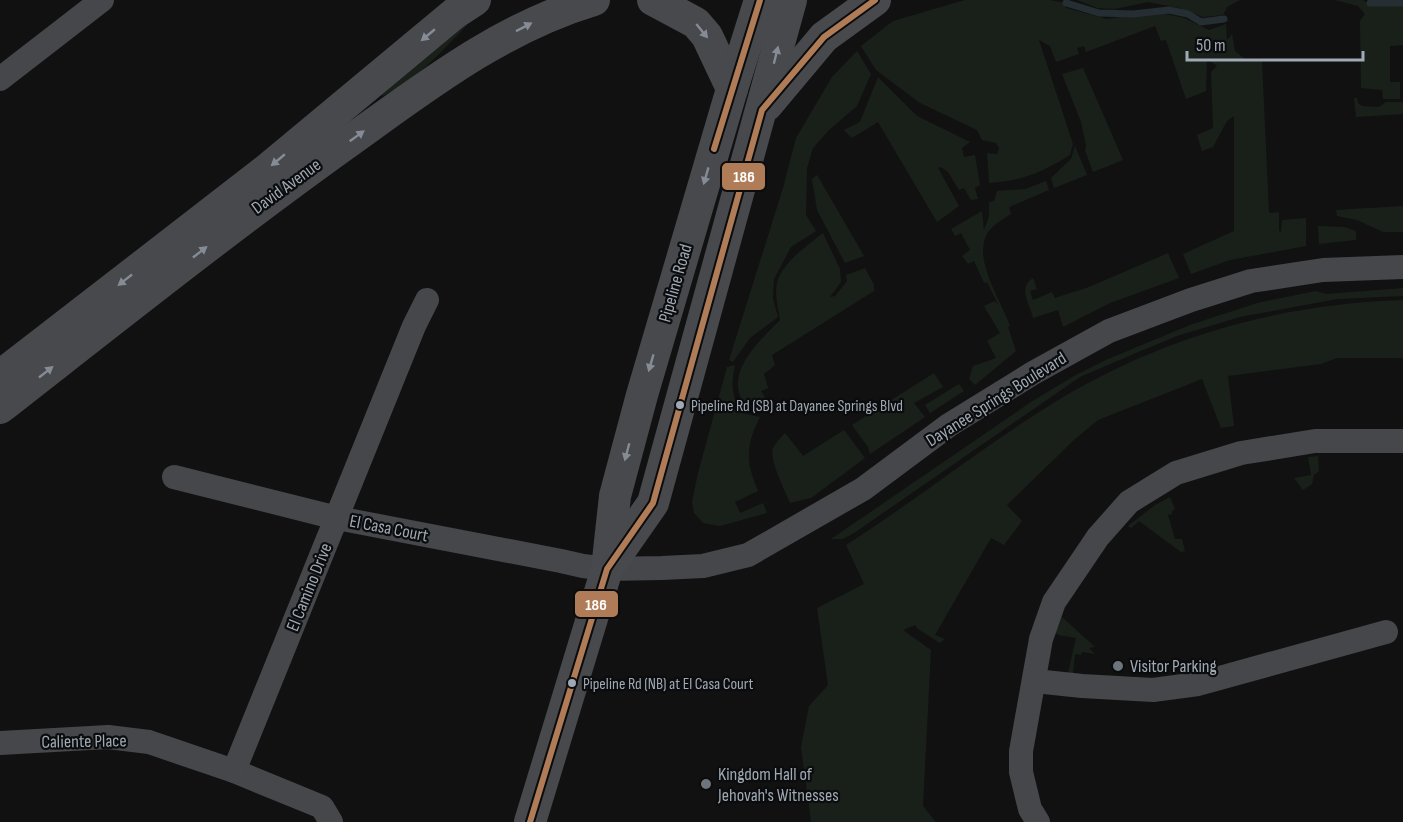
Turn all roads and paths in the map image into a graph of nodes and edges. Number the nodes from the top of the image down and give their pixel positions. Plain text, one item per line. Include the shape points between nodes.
1 (102, 0) edge
2 (475, 0) edge
3 (594, 0) edge
4 (652, 0) edge
5 (760, 0) edge
6 (791, 0) edge
7 (875, 0) edge
8 (0, 79) edge
9 (732, 89) junction
10 (762, 110) junction
11 (1403, 267) edge
12 (427, 300) dead end
13 (0, 376) edge
14 (0, 408) edge
15 (1403, 441) edge
16 (174, 477) dead end
17 (337, 518) junction
18 (607, 569) junction
19 (1386, 632) dead end
20 (1035, 681) junction
21 (0, 743) edge
22 (234, 771) junction
23 (331, 822) edge
24 (530, 822) edge
25 (1038, 822) edge

1 - 8 street
2 -> 13 main road, David Avenue via 265,171
14 -> 3 main road, David Avenue via 248,214 472,55 528,24
4 -> 9 main road via 696,23 707,36
5 - 9 main road, Pipeline Road
10 -> 6 main road, Pipeline Road
7 - 10 main road via 824,38
9 -> 18 main road, Pipeline Road via 618,485
10 - 18 main road, Pipeline Road via 653,502
11 - 18 street, Dayanee Springs Boulevard via 1323,270 1251,281 1109,331 949,425 863,489 748,555 703,566
12 - 17 street, El Camino Drive
15 - 20 street via 1315,441 1296,452 1241,453 1176,473 1129,502 1098,537 1054,602
16 - 17 street, El Casa Court
17 - 18 street, El Casa Court
17 - 22 street, El Camino Drive
18 - 24 main road, Pipeline Road
19 - 20 street via 1198,684 1154,690
20 - 25 street via 1021,772 1030,809
21 - 22 street, Caliente Place via 108,737 149,742
22 - 23 street via 322,807

